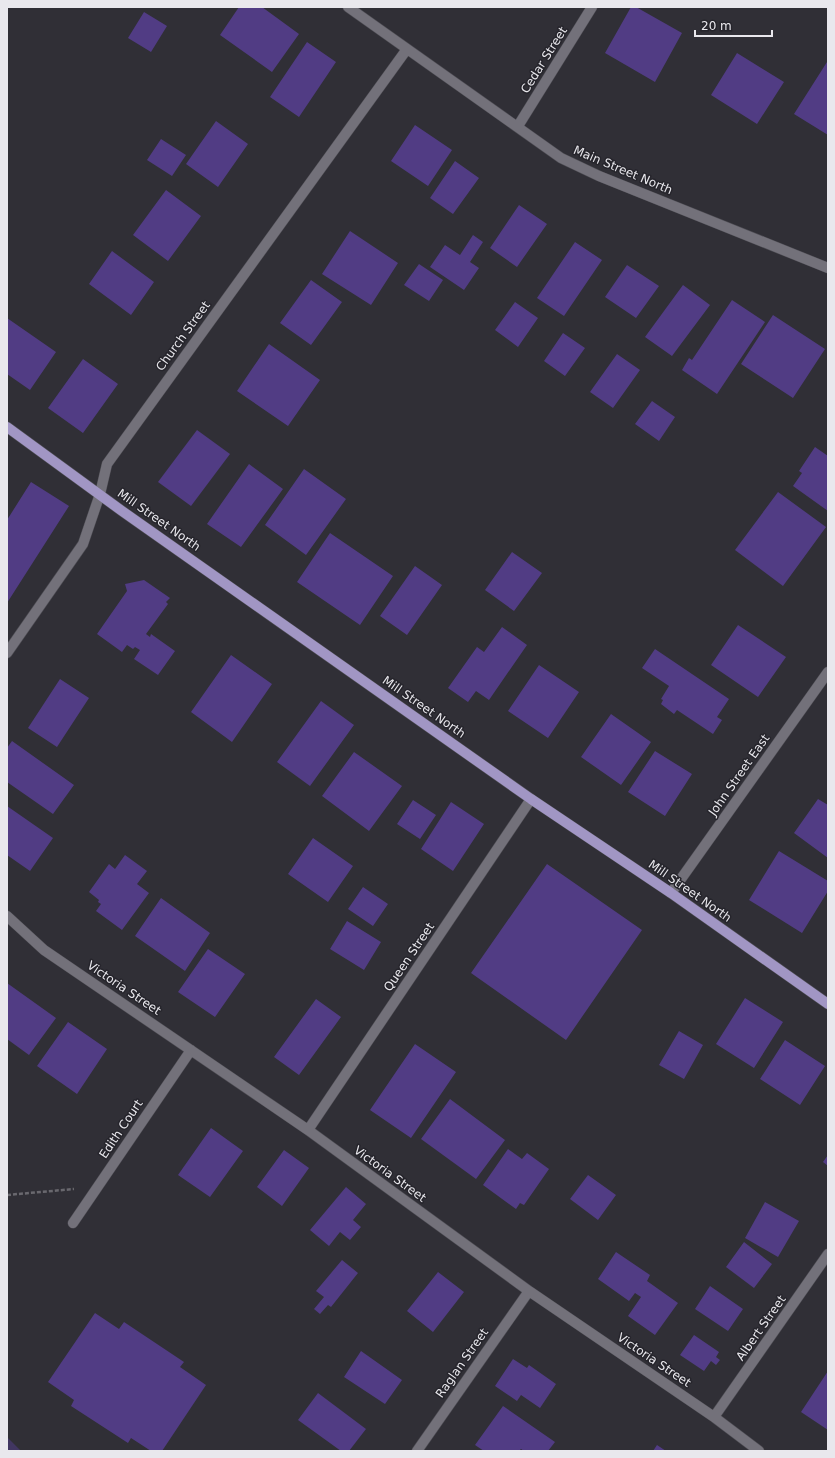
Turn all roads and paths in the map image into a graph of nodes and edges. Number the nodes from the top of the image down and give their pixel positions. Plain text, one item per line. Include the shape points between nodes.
1 (348, 7) edge
2 (592, 7) edge
3 (406, 49) junction
4 (518, 126) junction
5 (828, 268) edge
6 (7, 427) edge
7 (100, 494) junction
8 (7, 653) edge
9 (828, 672) edge
10 (531, 799) junction
11 (671, 893) junction
12 (7, 916) edge
13 (828, 1004) edge
14 (191, 1050) junction
15 (308, 1130) junction
16 (98, 1187) junction
17 (7, 1195) edge
18 (73, 1223) dead end
19 (828, 1254) edge
20 (529, 1291) junction
21 (714, 1417) junction
22 (417, 1451) edge
23 (759, 1451) edge

1 - 3 street, Main Street North
2 - 4 street, Cedar Street
3 - 4 street, Main Street North
3 - 7 street, Church Street via 107,464
4 - 5 street, Main Street North via 561,158 599,176
6 - 7 main road, Mill Street North
7 - 8 street, Church Street via 83,544
7 - 10 main road, Mill Street North
9 - 11 street, John Street East
10 - 11 main road, Mill Street North
10 - 15 street, Queen Street
11 - 13 main road, Mill Street North
12 - 14 street, Victoria Street via 44,950
14 - 15 street, Victoria Street
14 - 16 street, Edith Court
15 - 20 street, Victoria Street
16 - 17 path
16 - 18 street, Edith Court
19 - 21 street, Albert Street
20 - 21 street, Victoria Street
20 - 22 street, Raglan Street
21 - 23 street, Victoria Street

